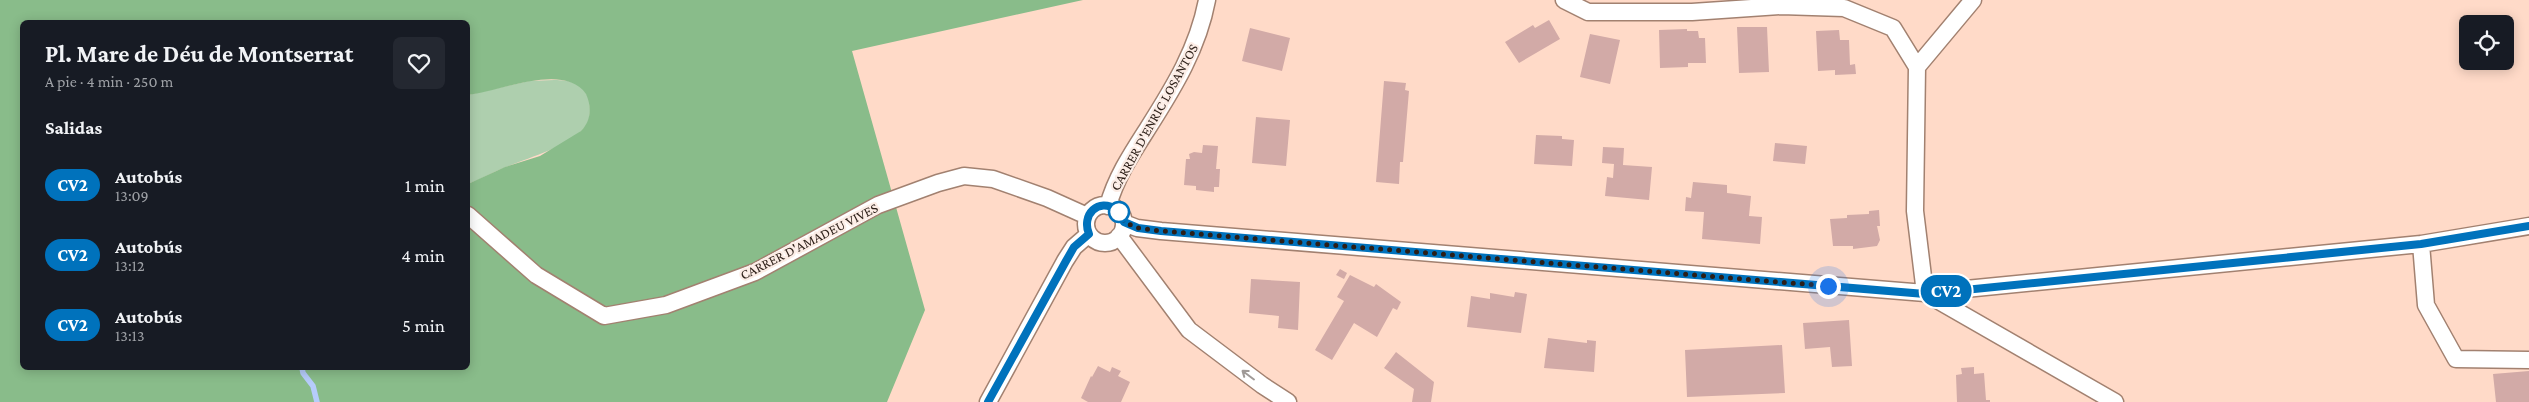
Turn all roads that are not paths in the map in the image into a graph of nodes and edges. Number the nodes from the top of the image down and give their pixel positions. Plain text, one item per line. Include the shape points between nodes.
1 (1207, 0) edge
2 (1564, 0) edge
3 (1973, 0) edge
4 (1917, 67) junction
5 (1108, 206) junction
6 (1087, 216) junction
7 (470, 217) edge
8 (2529, 226) edge
9 (1121, 229) junction
10 (1089, 234) junction
11 (2421, 244) junction
12 (1925, 294) junction
13 (2529, 360) edge
14 (988, 402) edge
15 (1288, 402) edge
16 (2115, 402) edge

1 - 5 street, CARRER D'ENRIC LOSANTOS via 1203,21 1186,64 1122,170
2 - 4 street via 1588,12 1692,12 1781,6 1844,8 1893,28
3 - 4 street
4 - 12 street via 1915,210
5 - 6 street via 1096,207
5 - 9 street via 1117,210
6 - 7 street, CARRER D'AMADEU VIVES via 993,179 964,176 938,182 878,205 755,272 666,305 604,316 536,275
6 - 10 street
8 - 11 street
9 - 10 street via 1106,243 1096,241
9 - 12 street
15 -> 9 street via 1189,330
10 - 14 street via 1074,247
11 - 12 street
11 - 13 street via 2426,305 2456,359
12 - 16 street

